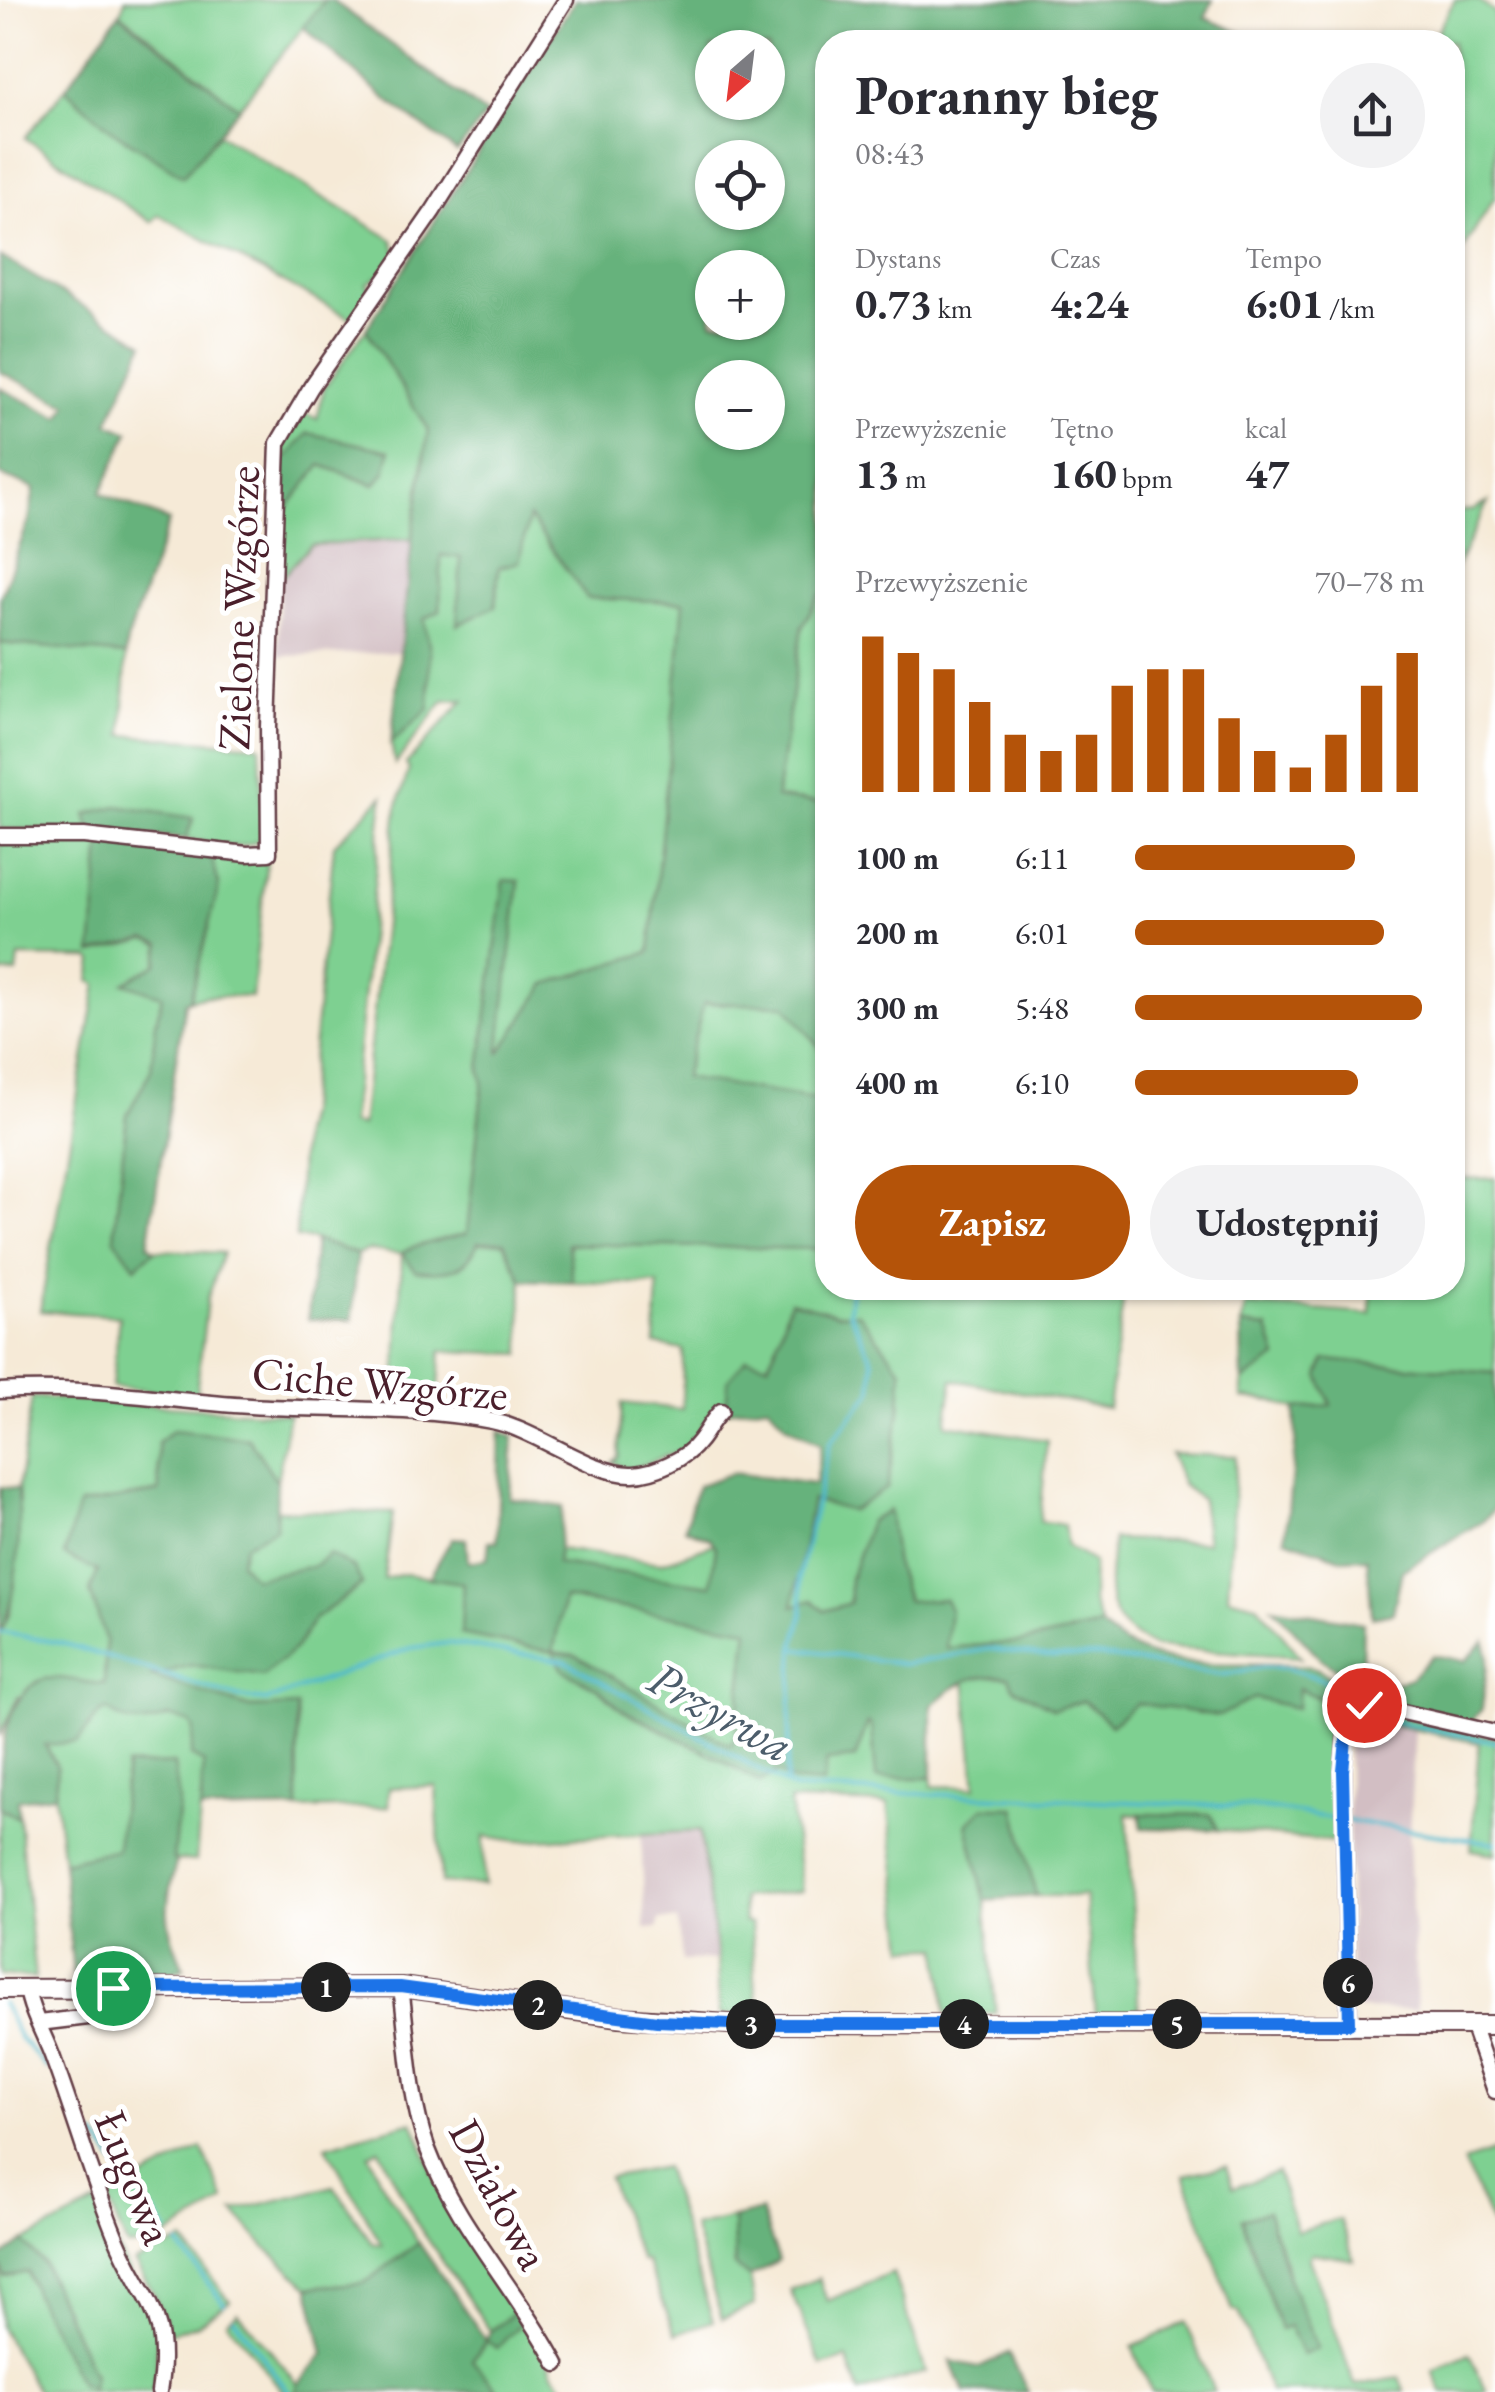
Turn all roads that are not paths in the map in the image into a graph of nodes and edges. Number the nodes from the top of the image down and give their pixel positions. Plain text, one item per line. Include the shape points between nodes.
1 (566, 0) edge
2 (0, 836) edge
3 (0, 1391) edge
4 (721, 1410) dead end
5 (1495, 1733) edge
6 (400, 1987) junction
7 (0, 1988) edge
8 (113, 1988) junction
9 (28, 1989) junction
10 (39, 2023) junction
11 (1349, 2024) junction
12 (1472, 2024) junction
13 (1495, 2025) edge
14 (1495, 2091) edge
15 (557, 2364) dead end
16 (159, 2392) edge

1 - 2 street, Zielone Wzgórze via 278,443 269,853 84,836
3 - 4 street, Ciche Wzgórze via 478,1418 633,1474 684,1456
5 - 11 street via 1384,1707 1357,1708 1346,1730 1342,1812
6 - 8 street
6 - 11 street via 657,2021
6 - 15 street, Działowa via 428,2147 464,2219
7 - 9 street
8 - 9 street
8 - 10 street via 113,2014
9 - 10 street, Ługowa
10 - 16 street, Ługowa via 116,2237 159,2322
11 - 12 street
12 - 13 street
12 - 14 street

